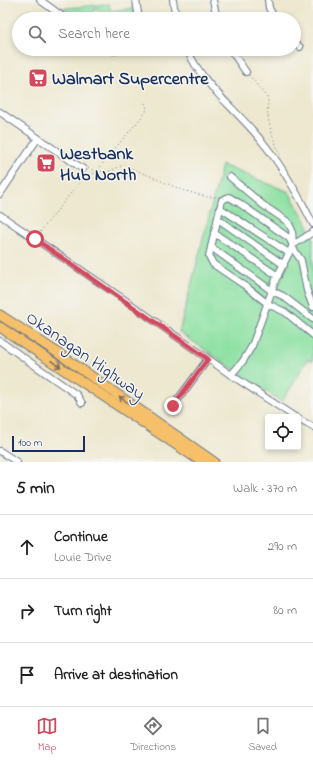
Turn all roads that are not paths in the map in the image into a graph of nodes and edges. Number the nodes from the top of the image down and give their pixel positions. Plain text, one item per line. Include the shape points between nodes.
1 (40, 0) edge
2 (136, 0) edge
3 (173, 0) edge
4 (213, 0) edge
5 (268, 0) edge
6 (56, 12) edge
7 (138, 12) edge
8 (175, 12) edge
9 (216, 12) edge
10 (271, 12) edge
11 (191, 56) edge
12 (235, 56) edge
13 (246, 72) road end
14 (0, 112) edge
15 (38, 138) junction
16 (83, 167) road end
17 (230, 177) dead end
18 (0, 194) edge
19 (220, 208) junction
20 (0, 215) edge
21 (218, 218) junction
22 (313, 224) edge
23 (313, 232) edge
24 (214, 233) junction
25 (211, 247) junction
26 (292, 248) junction
27 (284, 265) junction
28 (278, 276) junction
29 (272, 291) junction
30 (268, 304) junction
31 (313, 307) edge
32 (0, 315) edge
33 (313, 318) edge
34 (0, 321) edge
35 (0, 327) edge
36 (313, 334) edge
37 (0, 341) edge
38 (55, 351) junction
39 (208, 359) junction
40 (231, 375) junction
41 (82, 403) dead end
42 (173, 406) dead end
43 (290, 414) edge
44 (301, 421) edge
45 (313, 427) edge
46 (0, 451) edge
47 (17, 462) edge
48 (202, 462) edge
49 (214, 462) edge

1 - 6 street
2 - 7 street
3 - 8 street
4 - 9 street
5 - 10 street
11 - 22 street via 210,86 260,138 282,168
12 - 13 street
14 - 15 street
15 - 16 street
15 - 18 street
17 - 26 street via 288,222 292,230
19 - 21 street
19 - 26 street
19 - 26 street via 222,200 229,197 289,238
20 - 39 street
21 - 24 street
21 - 27 street
23 - 26 street
24 - 25 street
24 - 28 street
25 - 29 street
25 - 30 street via 209,256 213,264
26 - 27 street
26 - 31 street via 301,260
27 - 28 street
28 - 29 street
29 - 30 street
29 - 33 street
30 - 36 street via 285,312
30 - 40 street via 252,346 243,362
32 - 38 highway, Okanagan Highway
34 - 38 highway via 30,341
35 -> 48 highway, Okanagan Highway
37 - 41 street via 77,395
49 -> 38 highway, Okanagan Highway
39 - 40 street
39 - 42 street
40 - 43 street
44 - 45 street
46 - 47 street

